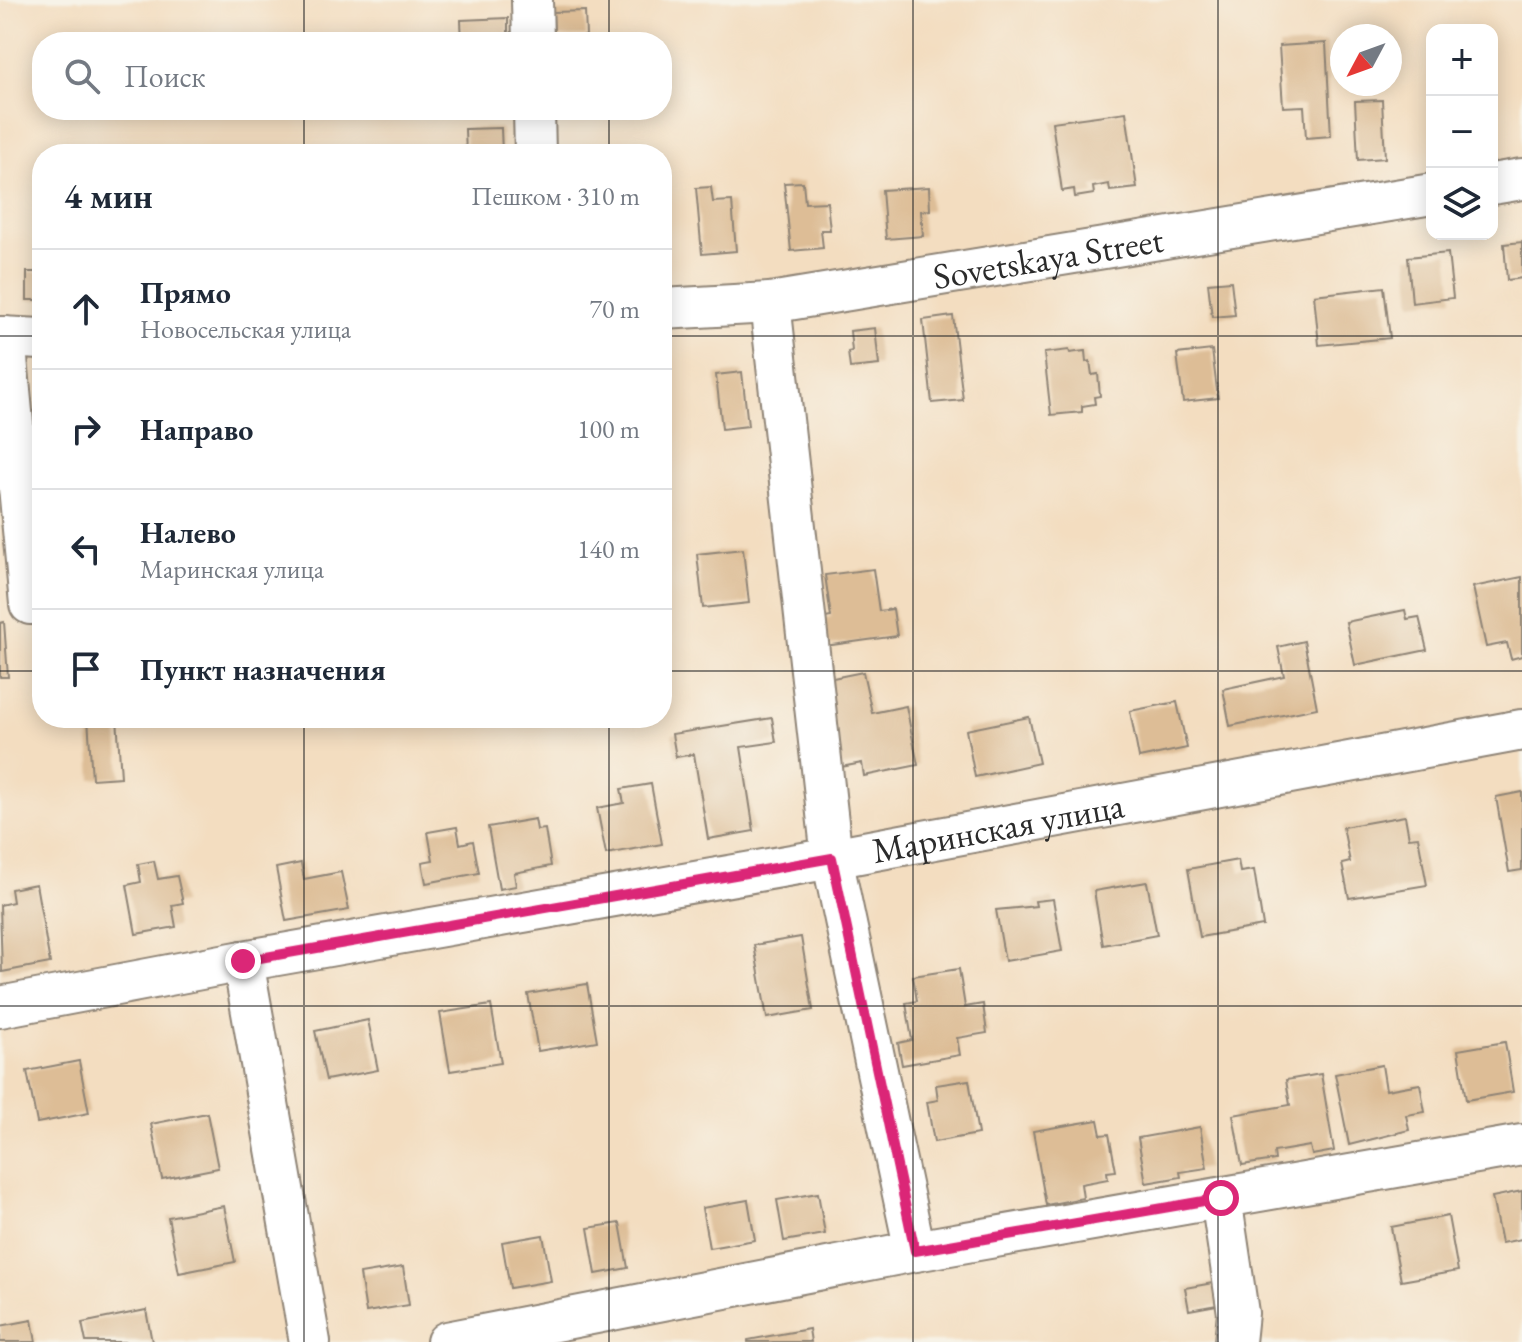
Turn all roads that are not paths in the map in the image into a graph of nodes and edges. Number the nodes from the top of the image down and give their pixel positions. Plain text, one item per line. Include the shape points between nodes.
1 (532, 0) edge
2 (533, 32) edge
3 (534, 120) edge
4 (535, 144) edge
5 (1522, 179) edge
6 (1498, 183) edge
7 (1426, 195) edge
8 (770, 303) junction
9 (672, 308) edge
10 (16, 338) edge
11 (32, 604) edge
12 (1522, 730) edge
13 (832, 858) junction
14 (243, 961) junction
15 (0, 1007) edge
16 (1522, 1145) edge
17 (1221, 1198) junction
18 (915, 1251) junction
19 (310, 1342) edge
20 (447, 1342) edge
21 (1235, 1342) edge

1 - 2 street
3 - 4 street
5 - 6 street
7 - 8 street, Sovetskaya Street
8 - 9 street, Sovetskaya Street
8 - 13 street
10 - 11 street
12 - 13 street, Маринская улица
13 - 14 street, Маринская улица
13 - 18 street
14 - 15 street, Маринская улица
14 - 19 street
16 - 17 street
17 - 18 street
17 - 21 street via 1238,1313
18 - 20 street

